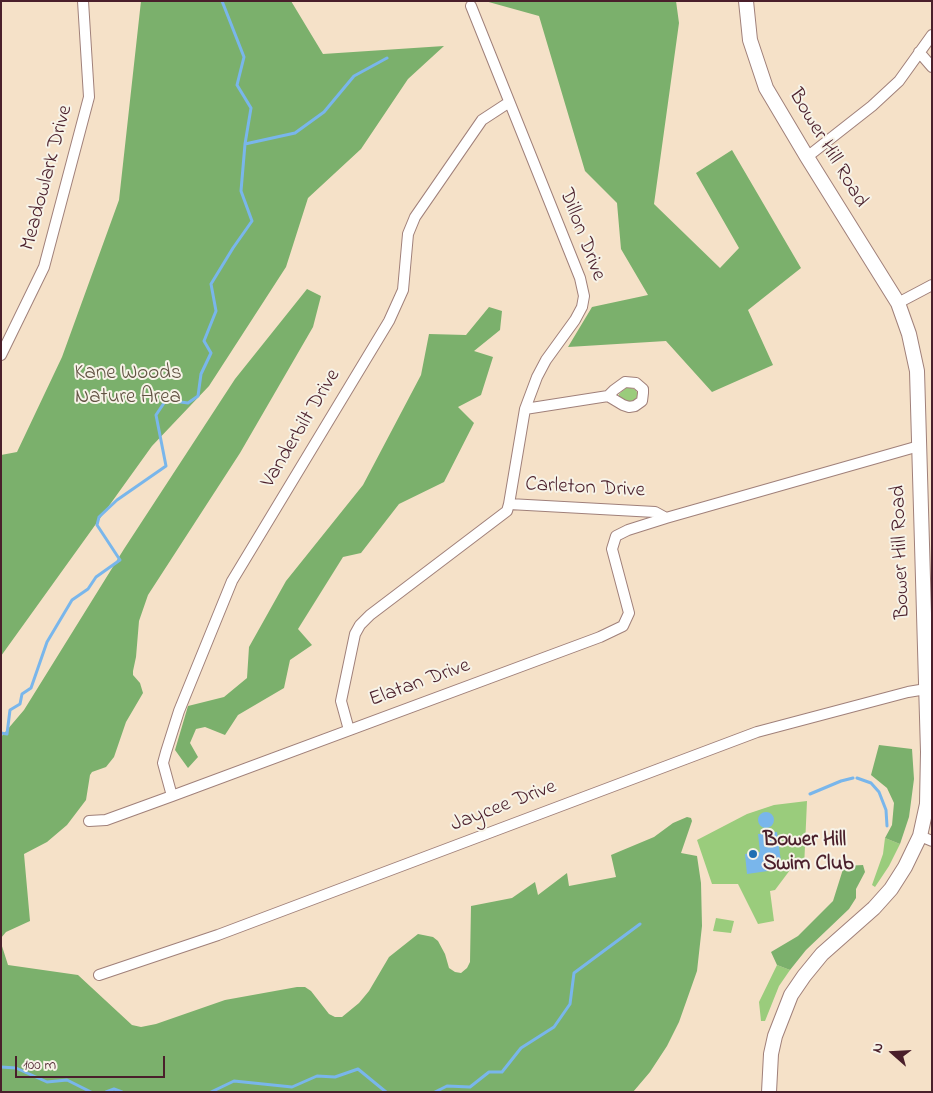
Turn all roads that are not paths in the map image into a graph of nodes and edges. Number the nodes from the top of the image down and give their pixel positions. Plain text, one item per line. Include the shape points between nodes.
1 (84, 1) edge
2 (746, 1) edge
3 (471, 6) dead end
4 (932, 35) edge
5 (919, 52) junction
6 (932, 67) edge
7 (508, 103) junction
8 (807, 157) junction
9 (932, 284) edge
10 (898, 303) junction
11 (1, 354) edge
12 (608, 396) dead end
13 (524, 409) junction
14 (919, 446) junction
15 (509, 504) junction
16 (666, 518) junction
17 (927, 536) edge
18 (926, 689) junction
19 (349, 730) junction
20 (172, 796) junction
21 (929, 805) edge
22 (89, 821) dead end
23 (926, 838) edge
24 (99, 975) dead end
25 (769, 1091) edge

1 - 11 street, Meadowlark Drive via 89,97 44,267
2 - 8 main road, Bower Hill Road via 750,40 766,88
3 - 7 street, Dillon Drive
4 - 5 street
5 - 6 street
5 - 8 street via 899,81
7 - 13 street, Dillon Drive via 580,278 584,296 575,320 546,360
7 - 20 street, Vanderbilt Drive via 482,120 415,217 408,234 403,290 389,321 232,581 179,711 166,752 164,763
8 - 10 main road, Bower Hill Road
9 - 10 street
10 - 14 main road, Bower Hill Road via 917,371
12 - 13 street
13 - 15 street, Dillon Drive
14 - 16 street, Carleton Drive
14 - 17 main road, Bower Hill Road
15 - 16 street, Carleton Drive via 655,512
15 - 19 street, Carleton Drive via 507,511 360,625 355,634 341,701
16 - 19 street, Elatan Drive via 616,536 612,549 629,613 623,626
17 - 18 main road, Bower Hill Road
18 - 21 main road, Bower Hill Road
18 - 24 street, Jaycee Drive via 757,732 218,935
19 - 20 street, Elatan Drive
20 - 22 street, Elatan Drive via 106,820
21 - 23 main road, Bower Hill Road
23 - 25 main road, Bower Hill Road via 891,889 822,954 791,995 775,1036

